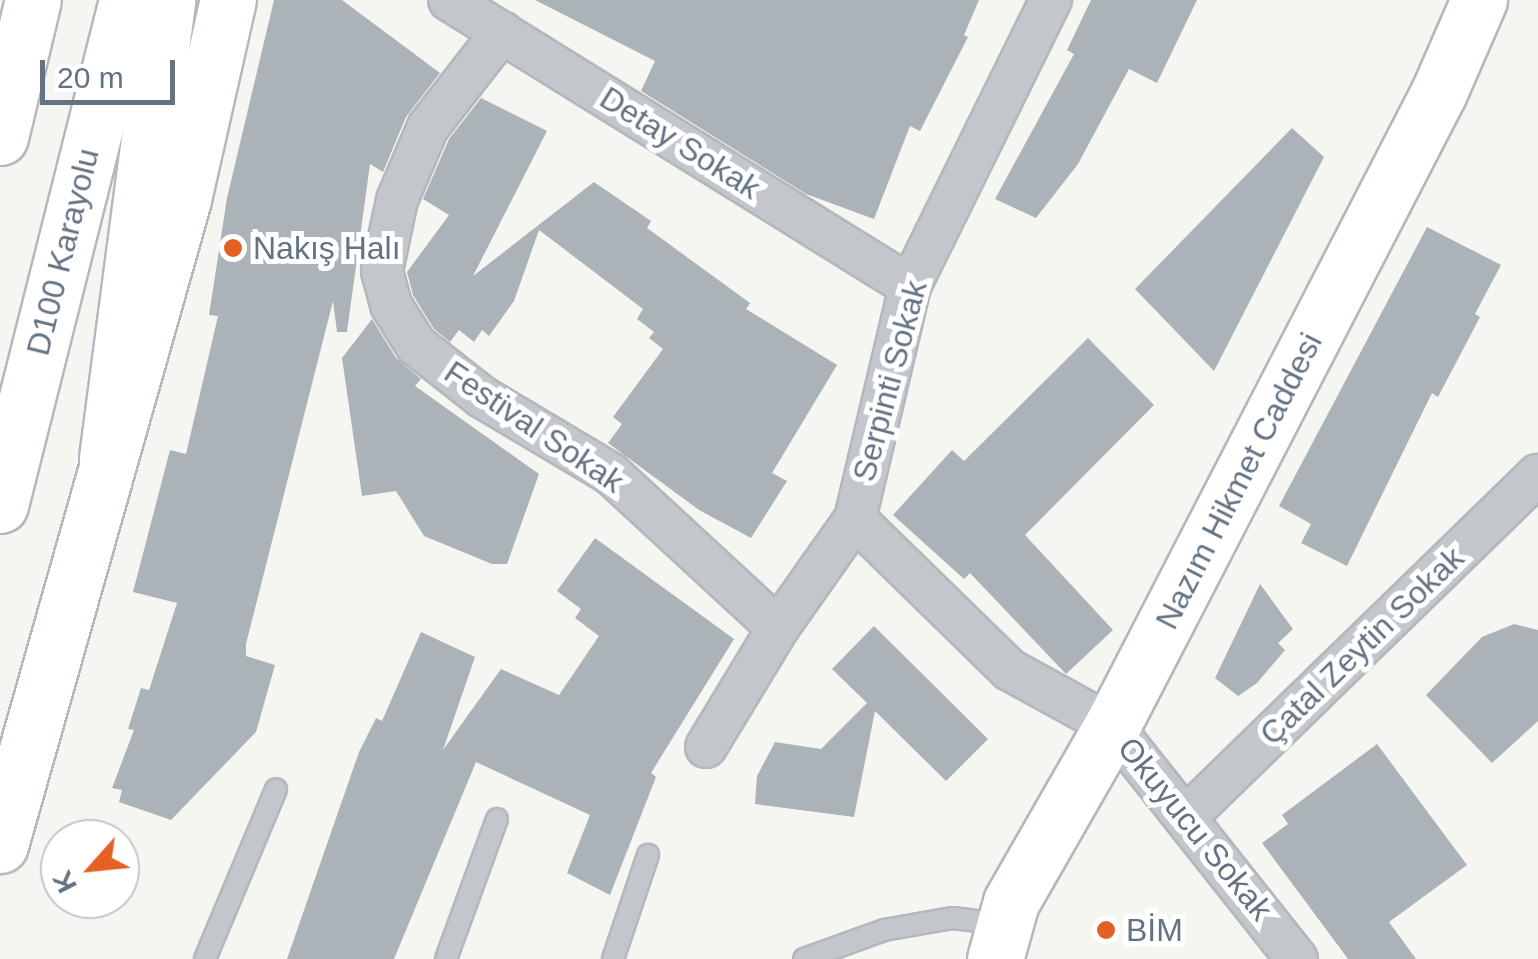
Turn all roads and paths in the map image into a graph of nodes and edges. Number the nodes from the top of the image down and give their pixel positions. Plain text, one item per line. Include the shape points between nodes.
1 (32, 0) edge
2 (126, 0) edge
3 (166, 0) edge
4 (228, 0) edge
5 (449, 0) edge
6 (1051, 0) edge
7 (1479, 0) edge
8 (502, 32) junction
9 (0, 137) edge
10 (910, 286) junction
11 (107, 458) junction
12 (1538, 475) edge
13 (0, 505) edge
14 (854, 519) junction
15 (778, 628) junction
16 (1112, 726) junction
17 (706, 747) dead end
18 (276, 789) dead end
19 (1186, 817) junction
20 (497, 818) dead end
21 (0, 845) edge
22 (648, 855) dead end
23 (1000, 942) edge
24 (205, 959) edge
25 (446, 959) edge
26 (613, 959) edge
27 (804, 959) edge
28 (1298, 959) edge

1 - 9 main road
2 - 13 main road, D100 Karayolu
3 - 11 main road
4 - 11 main road via 183,199
5 - 8 street, Detay Sokak
6 - 10 street, Serpinti Sokak
7 - 16 main road, Nazım Hikmet Caddesi via 1440,92
8 - 10 street, Detay Sokak
8 - 15 street, Festival Sokak via 428,127 397,200 382,271 391,305 416,345 482,397 611,474
10 - 14 street, Serpinti Sokak
11 - 21 main road
12 - 19 street, Çatal Zeytin Sokak
14 - 15 street, Serpinti Sokak
14 - 16 street, Okuyucu Sokak via 1010,670
15 - 17 street, Serpinti Sokak
16 - 19 street, Okuyucu Sokak
16 - 23 main road, Nazım Hikmet Caddesi via 1012,902
18 - 24 lane
19 - 28 street, Okuyucu Sokak
20 - 25 lane
22 - 26 lane
23 - 27 lane via 953,918 884,930

